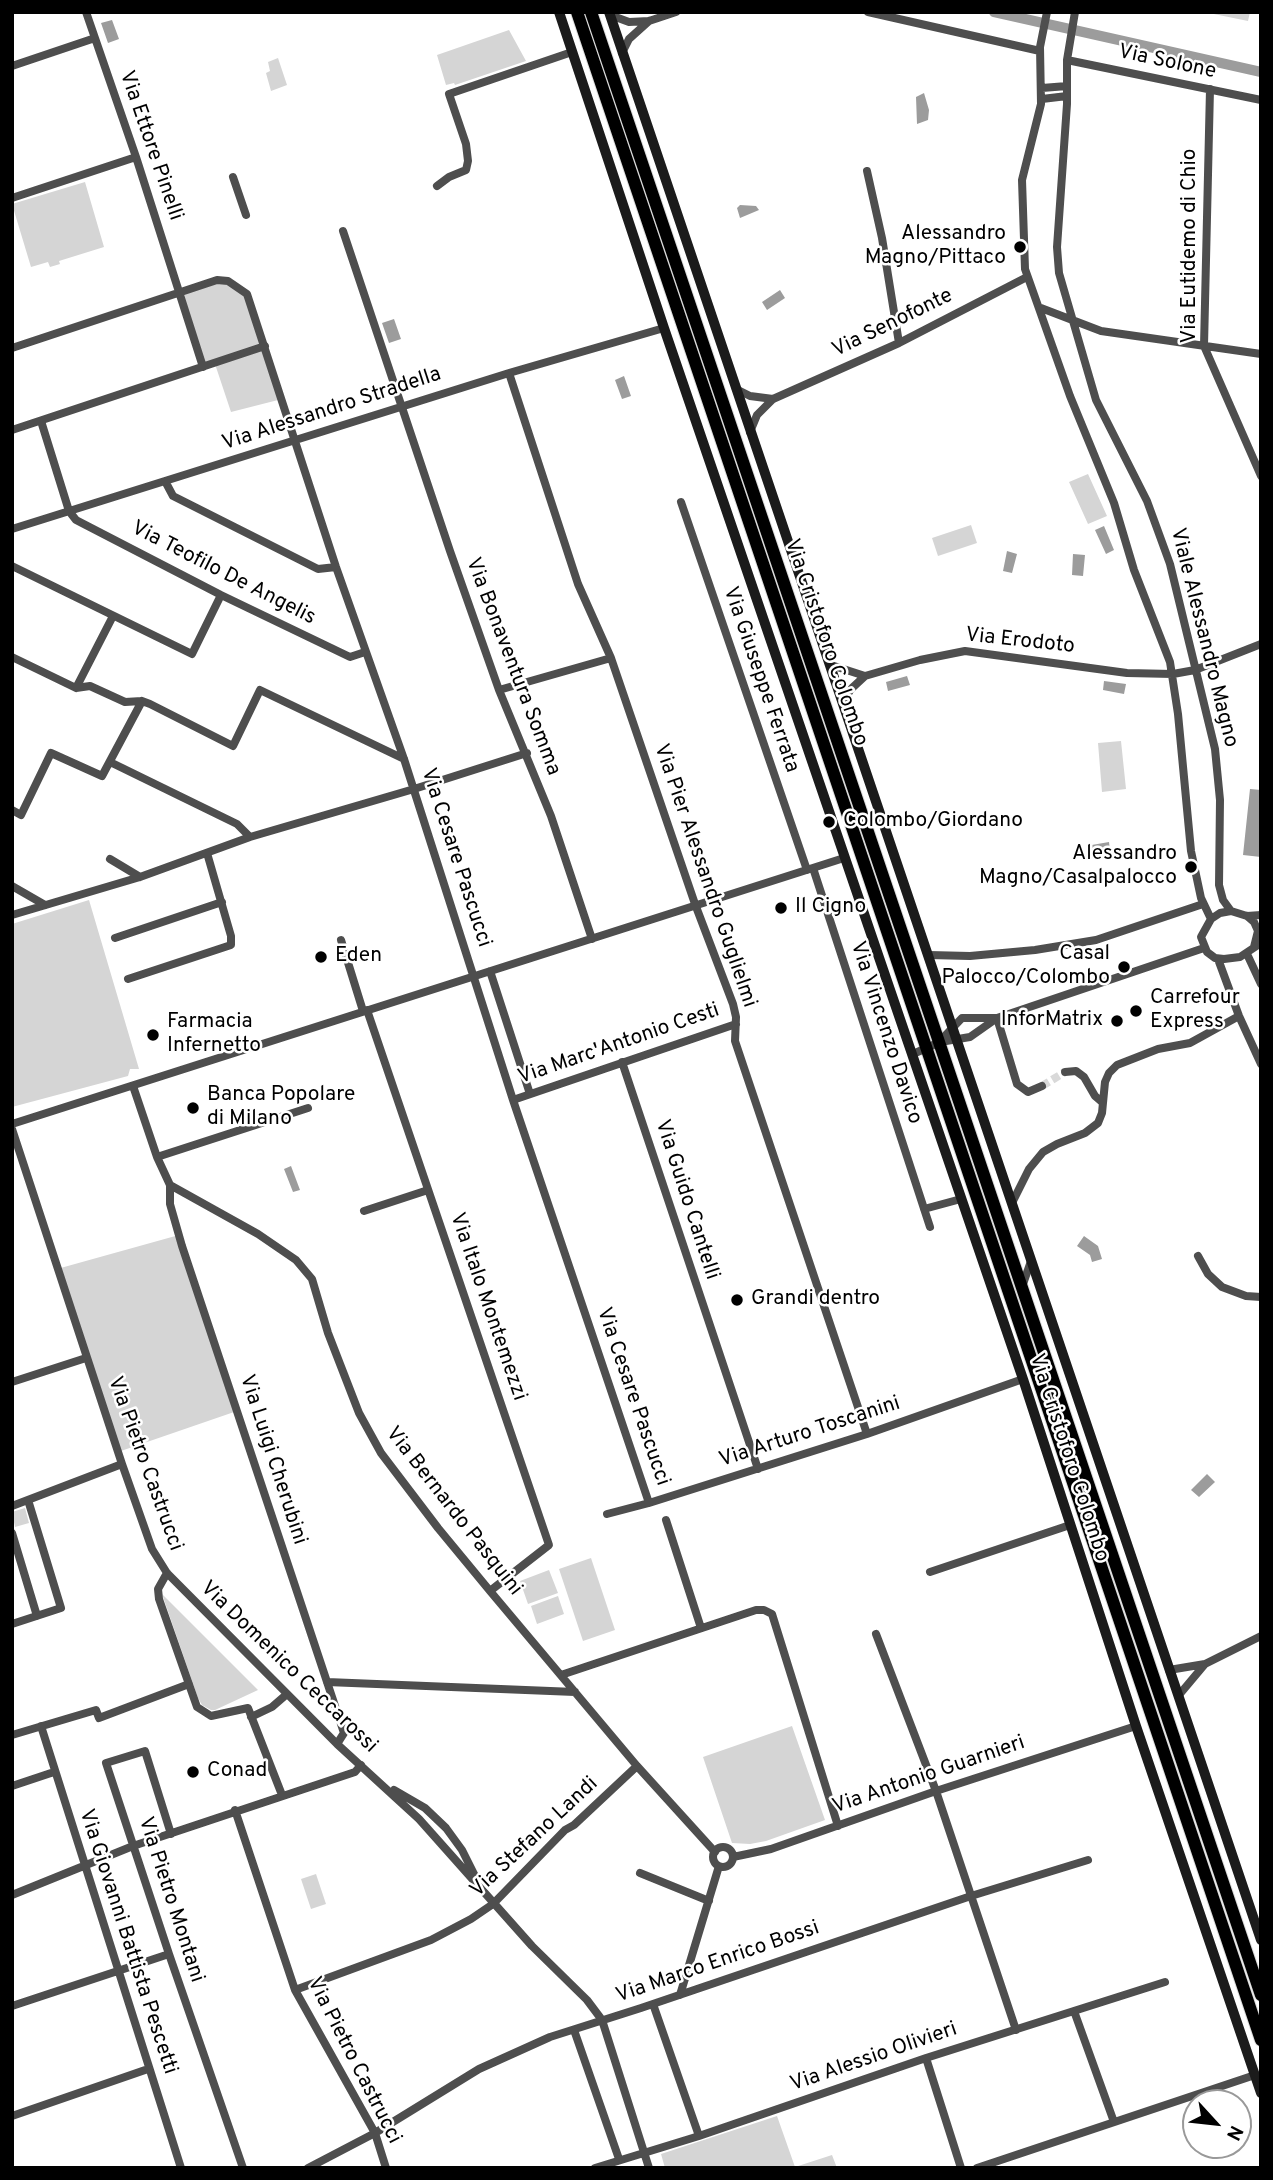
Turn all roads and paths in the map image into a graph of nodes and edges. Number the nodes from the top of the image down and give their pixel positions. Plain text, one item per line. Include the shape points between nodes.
1 (86, 12) edge
2 (559, 12) edge
3 (577, 12) edge
4 (591, 12) edge
5 (676, 12) edge
6 (868, 12) edge
7 (609, 13) edge
8 (1047, 13) edge
9 (1074, 16) edge
10 (649, 21) junction
11 (95, 38) junction
12 (1040, 47) junction
13 (572, 52) junction
14 (622, 54) junction
15 (1067, 56) junction
16 (12, 66) edge
17 (1042, 88) junction
18 (1210, 89) junction
19 (1067, 91) junction
20 (1042, 99) junction
21 (1261, 100) edge
22 (136, 157) junction
23 (867, 171) dead end
24 (233, 177) dead end
25 (437, 186) dead end
26 (12, 198) edge
27 (246, 215) dead end
28 (342, 231) dead end
29 (1027, 276) junction
30 (180, 292) junction
31 (1041, 308) junction
32 (1072, 320) junction
33 (664, 328) junction
34 (899, 343) junction
35 (265, 346) junction
36 (1204, 346) junction
37 (12, 348) edge
38 (1261, 354) edge
39 (203, 367) junction
40 (509, 373) junction
41 (736, 389) junction
42 (773, 400) junction
43 (402, 406) junction
44 (41, 421) junction
45 (12, 430) edge
46 (750, 432) junction
47 (296, 441) junction
48 (1261, 476) edge
49 (165, 481) junction
50 (681, 502) dead end
51 (69, 511) junction
52 (12, 529) edge
53 (12, 566) edge
54 (336, 567) junction
55 (221, 595) junction
56 (113, 616) junction
57 (1261, 643) edge
58 (365, 652) junction
59 (611, 658) junction
60 (13, 660) edge
61 (831, 665) junction
62 (1195, 670) junction
63 (1173, 674) junction
64 (865, 676) junction
65 (76, 688) junction
66 (499, 690) junction
67 (142, 701) junction
68 (844, 702) junction
69 (527, 753) junction
70 (404, 759) junction
71 (110, 762) junction
72 (414, 789) junction
73 (12, 810) edge
74 (846, 810) junction
75 (838, 835) junction
76 (250, 837) junction
77 (207, 853) junction
78 (844, 858) junction
79 (110, 859) dead end
80 (810, 869) junction
81 (140, 877) junction
82 (12, 887) edge
83 (222, 902) junction
84 (695, 904) junction
85 (45, 905) junction
86 (1203, 905) junction
87 (1231, 911) junction
88 (12, 915) edge
89 (1261, 915) edge
90 (1247, 916) junction
91 (1211, 919) junction
92 (116, 938) dead end
93 (592, 939) junction
94 (341, 940) dead end
95 (1204, 948) junction
96 (1254, 948) edge
97 (929, 955) junction
98 (1218, 959) junction
99 (490, 971) junction
100 (475, 976) junction
101 (128, 979) dead end
102 (1261, 984) edge
103 (365, 1011) junction
104 (1239, 1016) junction
105 (997, 1018) junction
106 (736, 1024) junction
107 (953, 1026) junction
108 (957, 1039) junction
109 (940, 1042) junction
110 (926, 1049) junction
111 (913, 1054) junction
112 (622, 1062) junction
113 (1261, 1064) edge
114 (1065, 1072) dead end
115 (133, 1086) junction
116 (1042, 1086) dead end
117 (530, 1094) junction
118 (513, 1100) junction
119 (1102, 1102) junction
120 (308, 1108) dead end
121 (12, 1124) edge
122 (12, 1129) edge
123 (157, 1157) junction
124 (170, 1185) junction
125 (428, 1190) junction
126 (961, 1199) junction
127 (1012, 1203) junction
128 (924, 1209) junction
129 (364, 1211) dead end
130 (930, 1227) dead end
131 (1198, 1256) dead end
132 (1031, 1260) junction
133 (1021, 1287) junction
134 (1261, 1297) edge
135 (86, 1358) junction
136 (1023, 1379) junction
137 (12, 1382) edge
138 (867, 1434) junction
139 (122, 1464) junction
140 (758, 1469) junction
141 (28, 1500) junction
142 (649, 1503) junction
143 (12, 1506) edge
144 (607, 1514) dead end
145 (666, 1520) dead end
146 (1070, 1525) junction
147 (12, 1533) edge
148 (940, 1568) junction
149 (930, 1572) dead end
150 (167, 1573) junction
151 (944, 1578) dead end
152 (490, 1591) junction
153 (37, 1616) junction
154 (12, 1624) edge
155 (701, 1628) junction
156 (876, 1634) dead end
157 (1261, 1636) edge
158 (1205, 1664) junction
159 (1170, 1670) junction
160 (561, 1675) junction
161 (327, 1682) junction
162 (189, 1684) junction
163 (575, 1692) junction
164 (287, 1694) junction
165 (1179, 1695) junction
166 (251, 1717) junction
167 (41, 1726) junction
168 (1136, 1726) junction
169 (12, 1735) edge
170 (337, 1744) junction
171 (361, 1765) junction
172 (637, 1766) junction
173 (54, 1772) junction
174 (12, 1786) edge
175 (385, 1786) junction
176 (936, 1791) junction
177 (282, 1796) junction
178 (235, 1810) junction
179 (838, 1826) junction
180 (171, 1834) junction
181 (133, 1846) junction
182 (715, 1852) junction
183 (733, 1857) junction
184 (1088, 1860) dead end
185 (719, 1866) junction
186 (85, 1867) junction
187 (640, 1873) dead end
188 (479, 1885) junction
189 (12, 1895) edge
190 (971, 1896) junction
191 (709, 1901) junction
192 (493, 1904) junction
193 (1261, 1940) edge
194 (169, 1954) junction
195 (117, 1970) junction
196 (1165, 1982) dead end
197 (295, 1990) junction
198 (680, 1995) junction
199 (1261, 1995) edge
200 (653, 2004) junction
201 (12, 2006) edge
202 (1074, 2011) junction
203 (602, 2020) junction
204 (1016, 2029) junction
205 (574, 2030) junction
206 (1261, 2040) edge
207 (926, 2058) junction
208 (148, 2069) junction
209 (1255, 2075) junction
210 (1261, 2093) edge
211 (12, 2116) edge
212 (1114, 2122) junction
213 (375, 2133) junction
214 (699, 2136) junction
215 (644, 2152) junction
216 (619, 2160) junction
217 (181, 2168) edge
218 (243, 2168) edge
219 (308, 2168) edge
220 (386, 2168) edge
221 (595, 2168) edge
222 (649, 2168) edge
223 (961, 2168) edge
224 (977, 2168) edge

1 - 11 street, Via Ettore Pinelli
2 - 13 street, Via Cristoforo Colombo
3 - 74 main road, Via Cristoforo Colombo
4 - 109 main road, Via Cristoforo Colombo
5 - 10 street
6 - 12 street
7 - 10 street via 629,22
7 - 14 street, Via Cristoforo Colombo
8 - 12 street, Viale Alessandro Magno
9 - 15 street, Viale Alessandro Magno
10 - 14 street via 629,39
11 - 16 street
11 - 22 street, Via Ettore Pinelli
12 - 17 street, Viale Alessandro Magno
13 - 25 street via 449,94 468,161 466,170
13 - 33 street, Via Cristoforo Colombo
14 - 41 street, Via Cristoforo Colombo
15 - 18 street, Via Solone
15 - 19 street, Viale Alessandro Magno
17 - 19 street
17 - 20 street, Viale Alessandro Magno
18 - 21 street, Via Solone
18 - 36 street, Via Eutidemo di Chio
19 - 20 street
19 - 32 street, Viale Alessandro Magno via 1057,253
20 - 29 street, Viale Alessandro Magno via 1022,180
22 - 26 street
22 - 30 street, Via Ettore Pinelli
23 - 34 street
24 - 27 street
28 - 43 street, Via Bonaventura Somma
29 - 31 street, Viale Alessandro Magno
29 - 34 street, Via Senofonte
30 - 35 street, Via Cesare Pascucci via 217,280 229,281 247,294
30 - 37 street, Via Cesare Pascucci
30 - 39 street, Via Ettore Pinelli
31 - 32 street
31 - 63 street, Viale Alessandro Magno
32 - 36 street via 1098,330
32 - 62 street, Viale Alessandro Magno via 1096,400 1142,487 1162,538
33 - 40 street, Via Alessandro Stradella
33 - 75 street, Via Cristoforo Colombo
34 - 42 street, Via Senofonte
35 - 39 street
35 - 47 street, Via Cesare Pascucci
36 - 38 street
36 - 48 street, Via Eutidemo di Chio
39 - 44 street
40 - 43 street, Via Alessandro Stradella
40 - 59 street, Via Pier Alessandro Guglielmi via 578,584
41 - 42 street
41 - 46 street, Via Cristoforo Colombo
42 - 46 street via 757,415
43 - 47 street, Via Alessandro Stradella
43 - 66 street, Via Bonaventura Somma
44 - 45 street
44 - 51 street
46 - 61 street, Via Cristoforo Colombo
47 - 49 street, Via Alessandro Stradella
47 - 54 street, Via Cesare Pascucci
49 - 51 street, Via Alessandro Stradella
49 - 54 street via 173,496 318,569
50 - 80 street, Via Giuseppe Ferrata
51 - 52 street, Via Alessandro Stradella
51 - 55 street, Via Teofilo De Angelis via 76,520
53 - 56 street
54 - 58 street, Via Cesare Pascucci
55 - 56 street via 192,654
55 - 58 street, Via Teofilo De Angelis via 350,657
56 - 65 street
57 - 62 street
58 - 70 street, Via Cesare Pascucci
59 - 66 street
59 - 84 street, Via Pier Alessandro Guglielmi
60 - 65 street
61 - 64 street
61 - 68 street, Via Cristoforo Colombo
62 - 63 street, Via Erodoto
62 - 87 street, Viale Alessandro Magno via 1218,774 1219,889
63 - 64 street, Via Erodoto via 1127,673 965,650
63 - 86 street, Viale Alessandro Magno via 1188,832
64 - 68 street via 850,688
65 - 67 street via 90,686 125,702
66 - 69 street, Via Bonaventura Somma
67 - 70 street via 233,746 260,690
67 - 71 street
68 - 97 street, Via Cristoforo Colombo
69 - 72 street
69 - 93 street, Via Bonaventura Somma
70 - 72 street, Via Cesare Pascucci
71 - 73 street via 102,776 51,753 21,815
71 - 76 street via 237,824
72 - 76 street
72 - 100 street, Via Cesare Pascucci
74 - 75 street
74 - 110 main road, Via Cristoforo Colombo
75 - 78 street, Via Cristoforo Colombo
76 - 77 street
77 - 81 street
77 - 83 street
78 - 80 street
78 - 111 street, Via Cristoforo Colombo
79 - 81 street
80 - 84 street
80 - 128 street, Via Vincenzo Davico
81 - 85 street
82 - 85 street
83 - 92 street
83 - 101 street via 231,945
84 - 93 street
84 - 106 street, Via Pier Alessandro Guglielmi via 733,1004
85 - 88 street
86 - 91 street, Viale Alessandro Magno
86 - 97 street via 1096,940 970,956
87 - 90 street
87 - 91 street
89 - 90 street
90 - 96 street via 1258,931
91 - 95 street via 1202,934
93 - 99 street
94 - 103 street, Via Italo Montemezzi
95 - 98 street
95 - 105 street
96 - 98 street via 1234,959
96 - 102 street
97 - 107 street, Via Cristoforo Colombo
98 - 104 street
99 - 100 street
99 - 117 street, Via Cesare Pascucci
100 - 103 street
100 - 118 street, Via Cesare Pascucci
103 - 115 street
103 - 125 street, Via Italo Montemezzi
104 - 113 street
104 - 119 street via 1190,1043 1117,1065 1107,1077
105 - 107 street via 964,1018
105 - 108 street via 970,1037
105 - 116 street via 1017,1084 1028,1092
106 - 112 street, Via Marc'Antonio Cesti
106 - 138 street, Via Pier Alessandro Guglielmi via 735,1040
107 - 108 street, Via Cristoforo Colombo
107 - 109 street
108 - 109 street
108 - 127 street, Via Cristoforo Colombo
109 - 110 street
109 - 133 main road, Via Cristoforo Colombo
110 - 111 street
110 - 206 main road, Via Cristoforo Colombo
111 - 126 street, Via Cristoforo Colombo
112 - 117 street, Via Marc'Antonio Cesti
112 - 140 street, Via Guido Cantelli
114 - 119 street via 1076,1071 1084,1077
115 - 121 street
115 - 123 street
117 - 118 street, Via Marc'Antonio Cesti
118 - 142 street, Via Cesare Pascucci
119 - 127 street via 1095,1127 1039,1155
120 - 123 street
122 - 135 street, Via Pietro Castrucci
123 - 124 street
124 - 152 street, Via Bernardo Pasquini via 258,1234 296,1260 312,1279 359,1413 381,1453
124 - 161 street, Via Luigi Cherubini via 170,1204 182,1246
125 - 129 street
125 - 152 street, Via Italo Montemezzi via 549,1545
126 - 128 street
126 - 136 street, Via Cristoforo Colombo
127 - 132 street, Via Cristoforo Colombo
128 - 130 street, Via Vincenzo Davico
131 - 134 street via 1222,1287
132 - 133 street
132 - 159 street, Via Cristoforo Colombo
133 - 199 main road, Via Cristoforo Colombo
135 - 137 street
135 - 139 street, Via Pietro Castrucci
136 - 138 street, Via Arturo Toscanini
136 - 146 street, Via Cristoforo Colombo
138 - 140 street, Via Arturo Toscanini
139 - 141 street
139 - 150 street, Via Pietro Castrucci via 152,1549
140 - 142 street, Via Arturo Toscanini
141 - 143 street
141 - 153 street via 61,1608
142 - 144 street, Via Arturo Toscanini
145 - 155 street
146 - 148 street
146 - 168 street, Via Cristoforo Colombo
147 - 153 street
148 - 149 street
148 - 151 street
150 - 162 street, Via Pietro Castrucci via 158,1589 159,1599
150 - 164 street, Via Domenico Ceccarossi
152 - 160 street, Via Bernardo Pasquini
153 - 154 street
155 - 160 street
155 - 179 street via 755,1610 772,1614
156 - 176 street
157 - 158 street
158 - 159 street
158 - 165 street
159 - 165 street, Via Cristoforo Colombo
160 - 163 street, Via Bernardo Pasquini
161 - 163 street
161 - 170 street, Via Luigi Cherubini via 344,1733
162 - 166 street, Via Pietro Castrucci via 203,1713 211,1716 248,1708
162 - 167 street via 99,1718 96,1710
163 - 172 street, Via Bernardo Pasquini
164 - 166 street
164 - 170 street, Via Domenico Ceccarossi
165 - 193 street, Via Cristoforo Colombo
166 - 177 street
167 - 169 street
167 - 173 street, Via Giovanni Battista Pescetti
168 - 176 street, Via Antonio Guarnieri
168 - 209 street, Via Cristoforo Colombo
170 - 171 street, Via Domenico Ceccarossi
171 - 175 street, Via Domenico Ceccarossi
171 - 177 street via 355,1772
172 - 182 street, Via Bernardo Pasquini
172 - 192 street, Via Stefano Landi via 565,1830
173 - 174 street
173 - 186 street, Via Giovanni Battista Pescetti
175 - 188 street, Via Domenico Ceccarossi
175 - 188 street, Via Domenico Ceccarossi via 425,1808 446,1828
176 - 179 street, Via Antonio Guarnieri
176 - 190 street
177 - 178 street
178 - 180 street
178 - 197 street, Via Pietro Castrucci
179 - 183 street, Via Antonio Guarnieri
180 - 181 street
180 - 181 street, Via Pietro Montani via 145,1751 106,1763
181 - 186 street
181 - 194 street, Via Pietro Montani
182 - 183 street via 726,1848
182 - 185 street via 713,1861
183 - 185 street via 730,1864
184 - 190 street, Via Marco Enrico Bossi
185 - 191 street
186 - 189 street
186 - 195 street, Via Giovanni Battista Pescetti
187 - 191 street
188 - 192 street, Via Domenico Ceccarossi
190 - 198 street, Via Marco Enrico Bossi
190 - 204 street
191 - 198 street
192 - 197 street, Via Stefano Landi via 431,1940
192 - 203 street, Via Domenico Ceccarossi
194 - 195 street
194 - 218 street, Via Pietro Montani
195 - 201 street
195 - 208 street, Via Giovanni Battista Pescetti
196 - 202 street, Via Alessio Olivieri
197 - 213 street, Via Pietro Castrucci
198 - 200 street, Via Marco Enrico Bossi
200 - 203 street, Via Marco Enrico Bossi
200 - 214 street
202 - 204 street, Via Alessio Olivieri
202 - 212 street
203 - 205 street, Via Marco Enrico Bossi
203 - 215 street, Via Domenico Ceccarossi
204 - 207 street, Via Alessio Olivieri
205 - 213 street, Via Marco Enrico Bossi via 479,2069
205 - 216 street
207 - 214 street, Via Alessio Olivieri
207 - 223 street
208 - 211 street
208 - 217 street, Via Giovanni Battista Pescetti
209 - 210 street, Via Cristoforo Colombo
209 - 212 street
212 - 224 street
213 - 219 street, Via Marco Enrico Bossi
213 - 220 street, Via Pietro Castrucci
214 - 215 street, Via Alessio Olivieri
215 - 216 street, Via Alessio Olivieri
215 - 222 street, Via Domenico Ceccarossi
216 - 221 street, Via Alessio Olivieri

